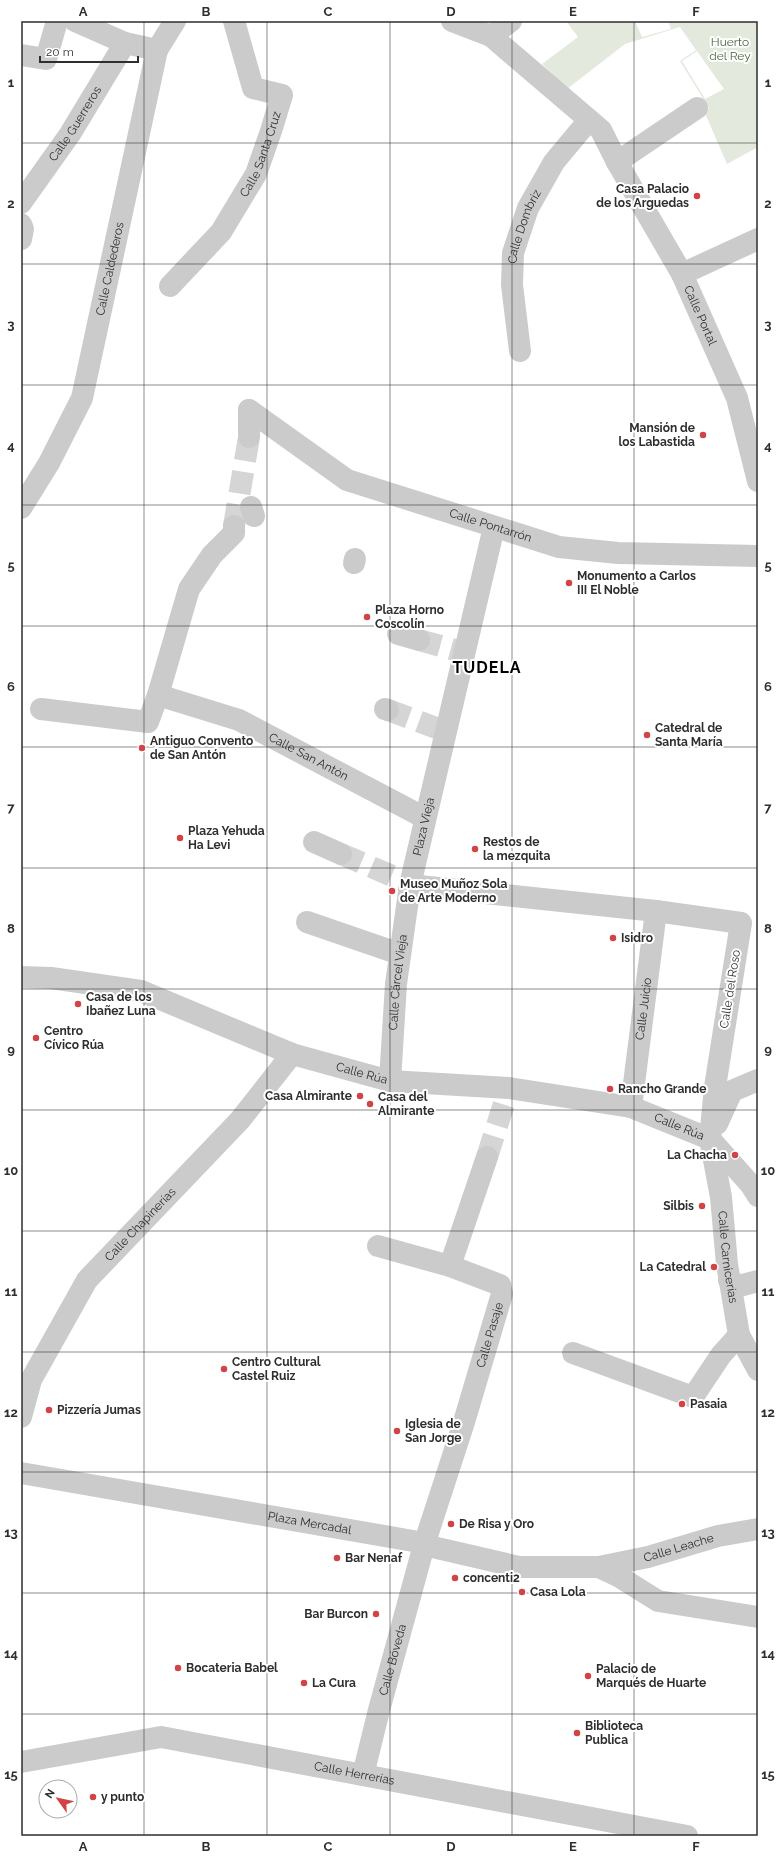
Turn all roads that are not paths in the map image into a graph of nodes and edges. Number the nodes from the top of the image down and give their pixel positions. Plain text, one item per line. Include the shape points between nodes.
1 (57, 21) edge
2 (75, 21) edge
3 (175, 21) edge
4 (234, 21) edge
5 (452, 21) edge
6 (475, 21) edge
7 (511, 21) edge
8 (491, 36) junction
9 (126, 43) junction
10 (157, 50) junction
11 (21, 55) edge
12 (697, 108) dead end
13 (589, 120) junction
14 (617, 162) junction
15 (21, 203) edge
16 (21, 224) edge
17 (21, 239) edge
18 (758, 239) edge
19 (682, 274) junction
20 (170, 286) dead end
21 (520, 351) dead end
22 (249, 437) tunnel mouth
23 (758, 481) edge
24 (21, 508) edge
25 (234, 526) tunnel mouth
26 (494, 527) junction
27 (758, 556) edge
28 (398, 634) dead end
29 (419, 640) tunnel mouth
30 (158, 695) junction
31 (41, 709) dead end
32 (425, 818) junction
33 (314, 842) dead end
34 (341, 854) tunnel mouth
35 (407, 883) junction
36 (656, 911) junction
37 (307, 922) dead end
38 (400, 954) junction
39 (21, 977) edge
40 (292, 1054) junction
41 (758, 1080) edge
42 (390, 1081) junction
43 (631, 1107) junction
44 (710, 1139) junction
45 (487, 1157) tunnel mouth
46 (758, 1196) edge
47 (378, 1246) dead end
48 (450, 1266) junction
49 (730, 1280) junction
50 (758, 1281) edge
51 (739, 1335) junction
52 (573, 1353) dead end
53 (758, 1370) edge
54 (21, 1416) edge
55 (21, 1473) edge
56 (758, 1529) edge
57 (424, 1545) junction
58 (599, 1567) junction
59 (758, 1617) edge
60 (21, 1762) edge
61 (364, 1775) junction
62 (687, 1836) edge

1 - 11 street via 46,59
2 - 9 street
3 - 10 street, Calle Caldederos
4 - 20 street, Calle Santa Cruz via 253,88 282,95 256,174 221,232
5 - 8 street, Calle Portal
6 - 8 street
7 - 8 street
8 - 13 street, Calle Portal
9 - 10 street
9 - 15 street, Calle Guerreros via 70,134
10 - 24 street, Calle Caldederos via 82,398 49,463
12 - 14 street
13 - 14 street, Calle Portal via 601,130
13 - 21 street, Calle Dombriz via 554,162 532,202 513,253 512,285
14 - 19 street, Calle Portal
16 - 17 street
18 - 19 street
19 - 23 street, Calle Portal via 737,398
22 - 26 street, Calle Pontarrón via 249,410 347,480 379,493
25 - 30 street via 234,533 212,555 189,589
26 - 27 street, Calle Pontarrón via 559,547 618,553
26 - 32 street, Plaza Vieja via 460,651
28 - 29 street
30 - 31 street via 148,722
30 - 32 street, Calle San Antón via 239,720
32 - 35 street, Plaza Vieja
33 - 34 street
35 - 36 street
35 - 38 street, Calle Cárcel Vieja
36 - 43 street, Calle Juicio
36 - 44 street, Calle del Roso via 741,923 715,1087
37 - 38 street
38 - 42 street, Calle Cárcel Vieja
39 - 40 street, Calle Rúa via 51,978 141,991
40 - 42 street, Calle Rúa
40 - 54 street, Calle Chapinerías via 240,1120 87,1280 31,1380
41 - 44 street via 732,1091
42 - 43 street, Calle Rúa via 509,1088
43 - 44 street, Calle Rúa
44 - 46 street via 752,1185
44 - 49 street, Calle Carnicerías via 721,1197
45 - 48 street
47 - 48 street
48 - 57 street, Calle Pasaje via 500,1285 502,1294
49 - 50 street via 739,1286
49 - 51 street, Calle Carnicerías
51 - 52 street via 721,1355 693,1397
51 - 53 street, Calle Carnicerías
55 - 57 street, Plaza Mercadal via 405,1539
56 - 58 street, Calle Leache via 718,1536 648,1557
57 - 58 street, Plaza Mercadal via 519,1567
57 - 61 street, Calle Bóveda
58 - 59 street via 658,1601
60 - 61 street, Calle Herrerías via 161,1737
61 - 62 street, Calle Herrerías

